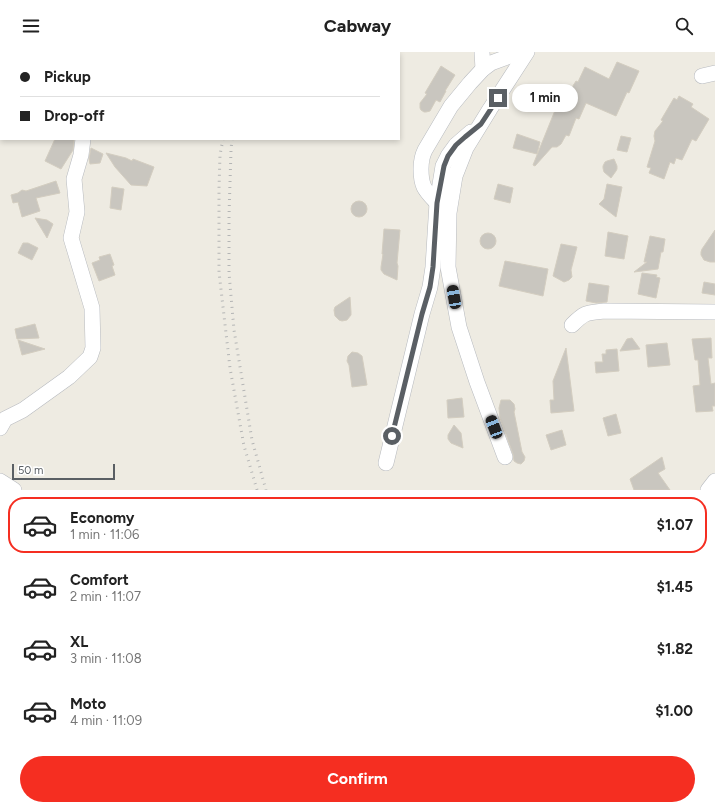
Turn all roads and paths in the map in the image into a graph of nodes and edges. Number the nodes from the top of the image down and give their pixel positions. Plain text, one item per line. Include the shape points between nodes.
1 (482, 52) edge
2 (521, 52) edge
3 (527, 52) edge
4 (483, 69) junction
5 (481, 124) junction
6 (83, 140) edge
7 (437, 203) junction
8 (715, 312) edge
9 (572, 325) dead end
10 (0, 428) edge
11 (505, 457) dead end
12 (386, 463) dead end
13 (715, 480) edge
14 (0, 481) edge
15 (14, 490) edge
16 (708, 490) edge

1 - 4 street
2 - 4 street via 491,63
3 - 5 street
4 - 7 street via 452,106 422,157 423,186
5 - 7 street via 456,145 448,156
5 - 11 street via 466,148 455,176 449,213 448,267 459,327
6 - 10 street via 74,179 77,212 71,238 92,308 93,348 90,357 69,377 5,420
7 - 12 street via 430,287
8 - 9 street via 604,311 584,315
13 - 16 street
14 - 15 street

